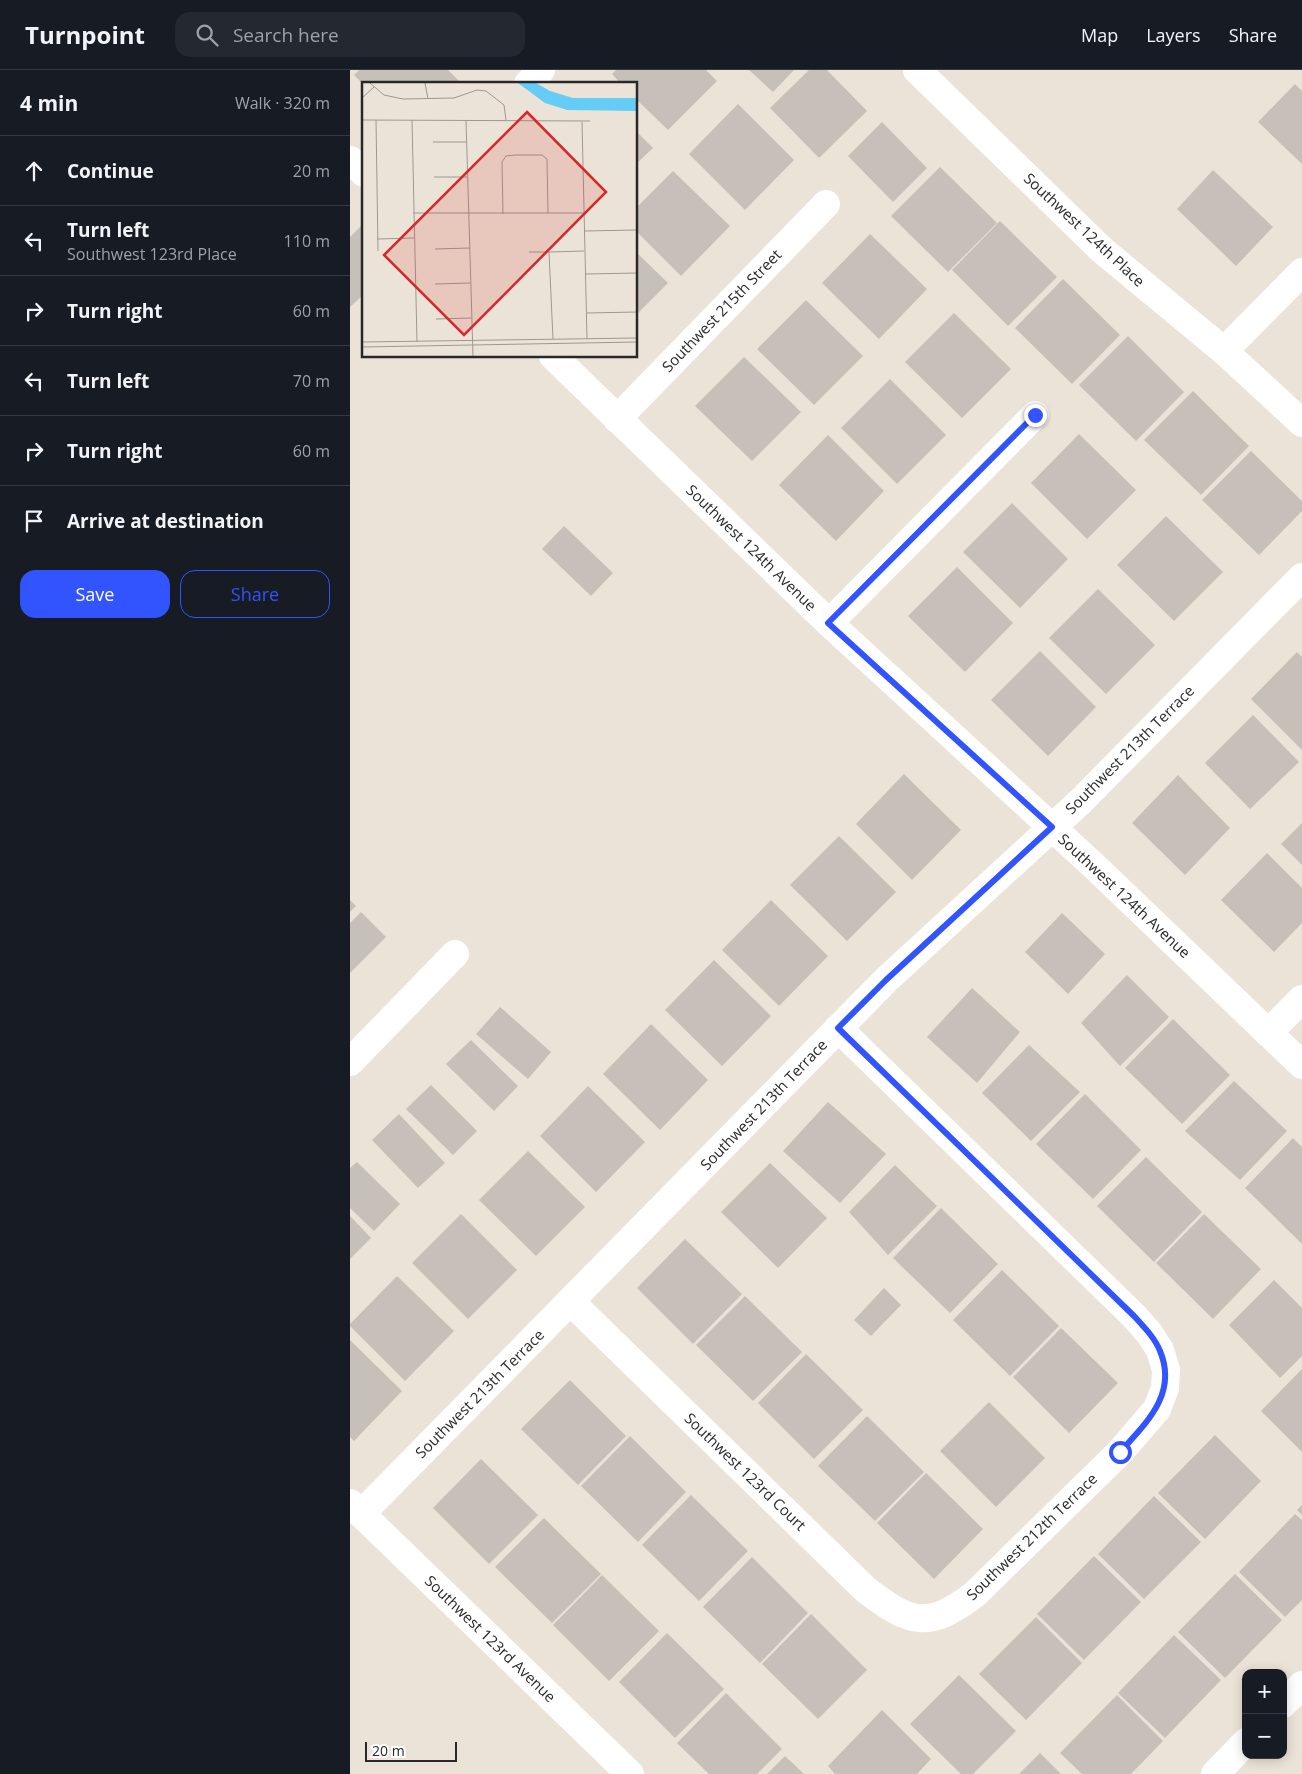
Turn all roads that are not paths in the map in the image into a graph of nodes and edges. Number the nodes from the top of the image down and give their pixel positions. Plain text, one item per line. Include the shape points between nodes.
1 (541, 70) edge
2 (916, 70) edge
3 (530, 82) edge
4 (350, 160) edge
5 (362, 171) edge
6 (826, 204) dead end
7 (1302, 272) edge
8 (1224, 351) junction
9 (555, 358) edge
10 (1035, 415) dead end
11 (617, 419) junction
12 (1302, 423) edge
13 (1302, 577) edge
14 (828, 623) junction
15 (1052, 827) junction
16 (456, 954) dead end
17 (1302, 999) edge
18 (838, 1028) junction
19 (1268, 1033) junction
20 (350, 1062) edge
21 (1302, 1065) edge
22 (571, 1302) junction
23 (356, 1509) edge
24 (933, 1618) joint
25 (1302, 1685) edge
26 (1287, 1700) edge
27 (1242, 1746) edge
28 (630, 1774) edge
29 (1215, 1774) edge

1 - 3 street
2 - 8 street, Southwest 124th Place via 1102,250
4 - 5 street
6 - 11 street, Southwest 215th Street
7 - 8 street
8 - 12 street, Southwest 124th Place
9 - 11 street, Southwest 124th Avenue
10 - 14 street
11 - 14 street, Southwest 124th Avenue
13 - 15 street, Southwest 213th Terrace
14 - 15 street, Southwest 124th Avenue
15 - 18 street, Southwest 213th Terrace
15 - 19 street, Southwest 124th Avenue
16 - 20 street
17 - 19 street
18 - 22 street, Southwest 213th Terrace
18 - 24 street, Southwest 212th Terrace via 1134,1316 1160,1350 1166,1370 1157,1409 1120,1452 976,1594 955,1610
19 - 21 street, Southwest 124th Avenue
22 - 23 street, Southwest 213th Terrace
22 - 24 street, Southwest 123rd Court via 865,1589 902,1615
23 - 28 street, Southwest 123rd Avenue
25 - 26 street
27 - 29 street

